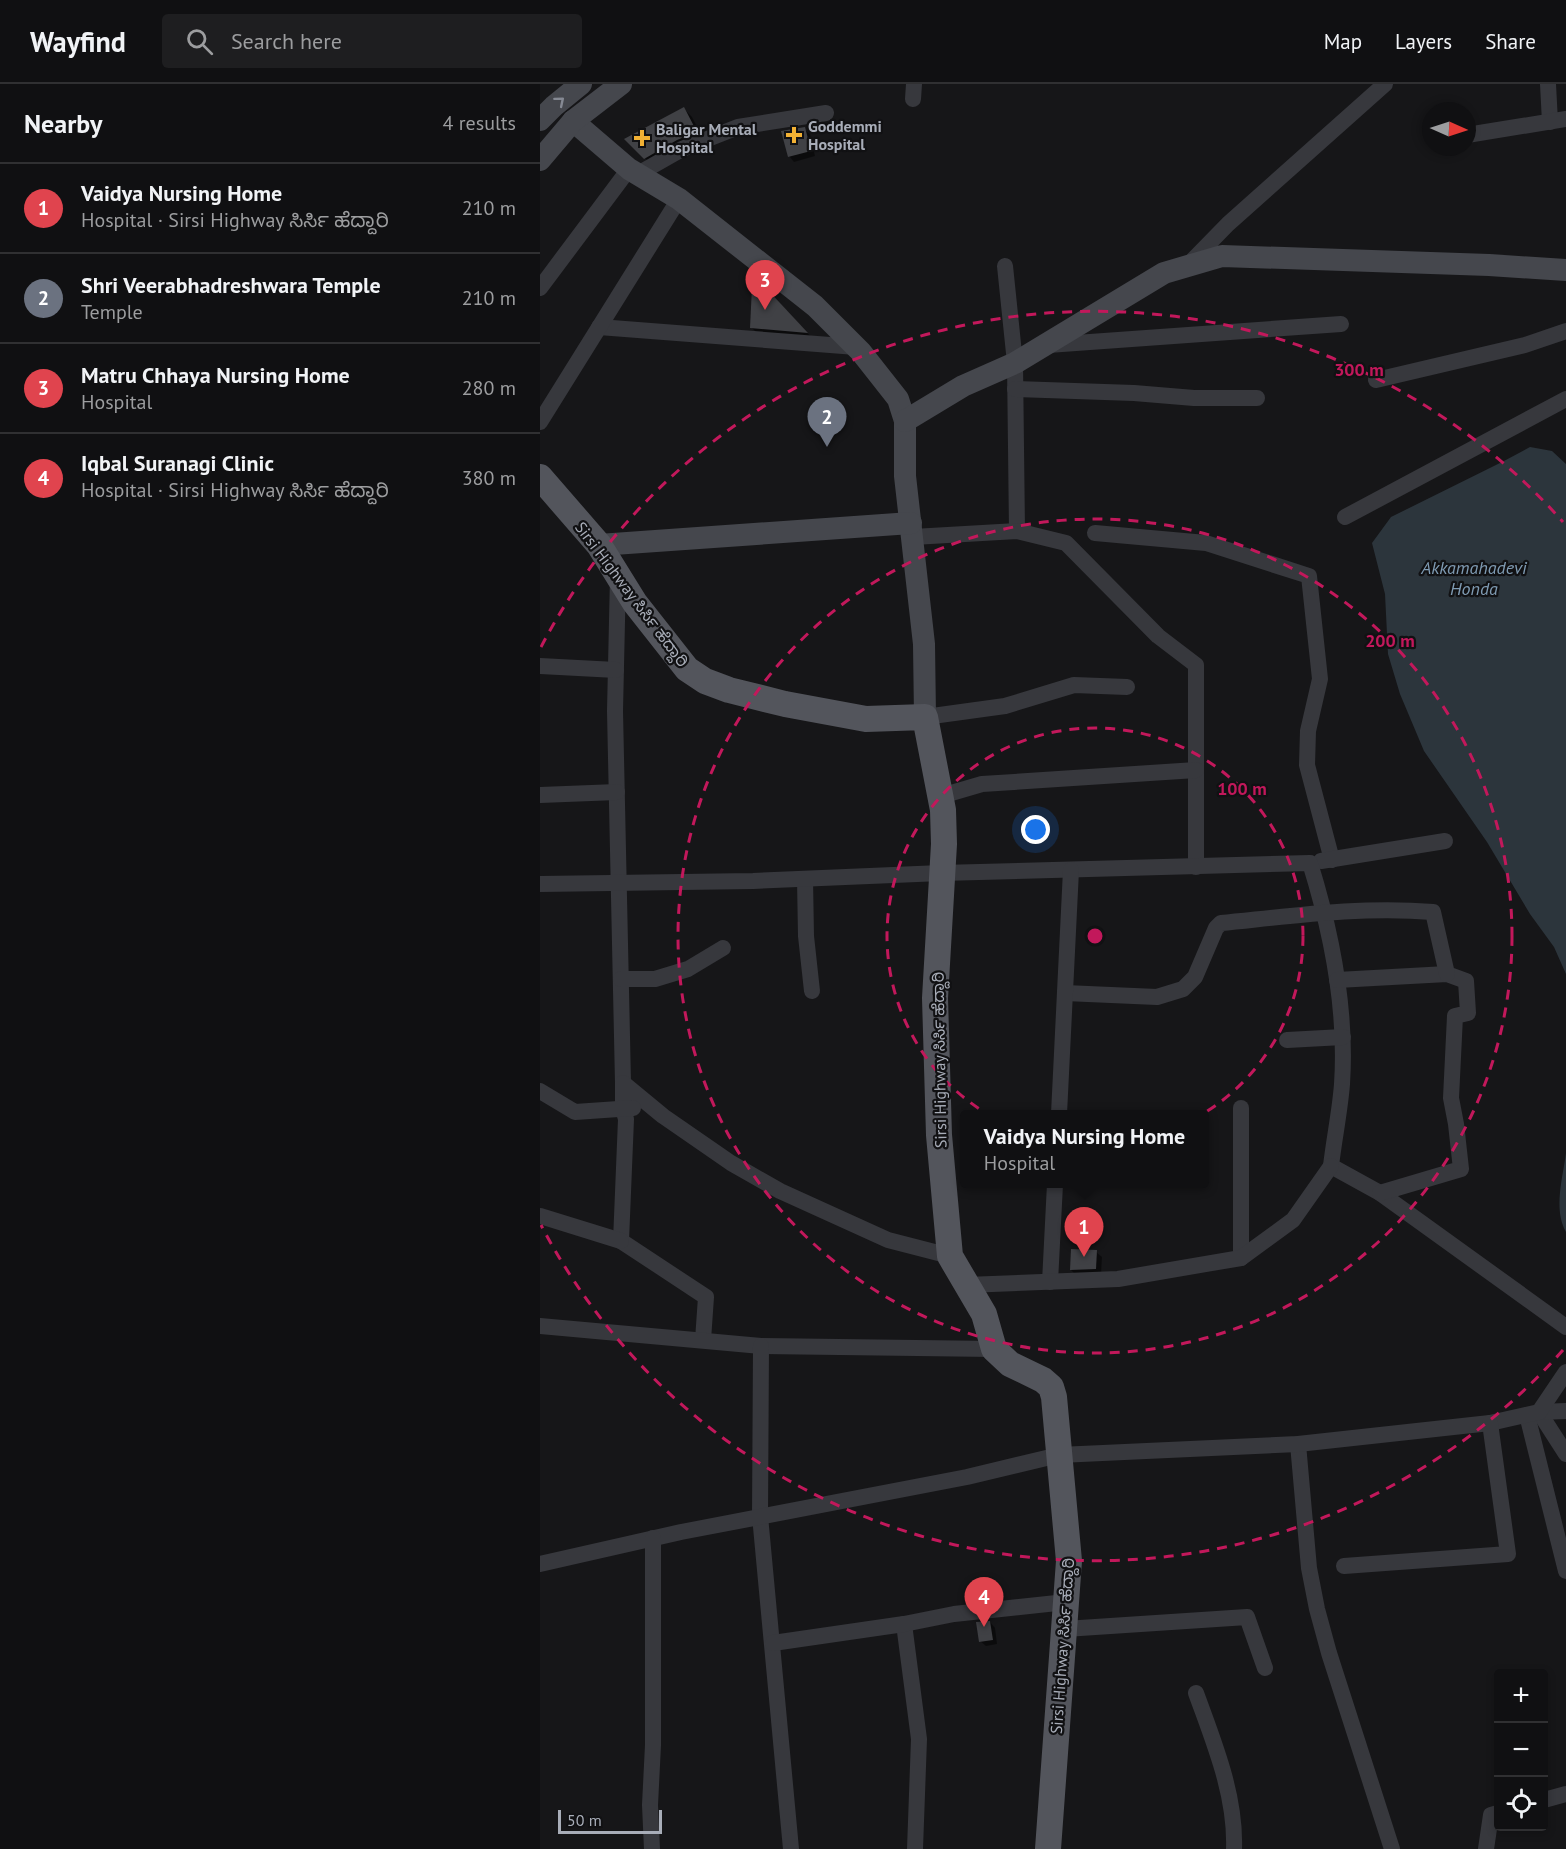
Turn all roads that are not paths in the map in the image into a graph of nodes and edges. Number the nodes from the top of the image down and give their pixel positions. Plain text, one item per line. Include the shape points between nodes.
1 (581, 84) edge
2 (621, 84) edge
3 (1385, 84) edge
4 (1548, 84) edge
5 (826, 113) dead end
6 (540, 120) edge
7 (573, 121) junction
8 (1558, 121) edge
9 (1476, 134) edge
10 (540, 160) edge
11 (633, 171) junction
12 (679, 200) junction
13 (1005, 266) dead end
14 (1186, 266) junction
15 (1566, 270) edge
16 (540, 288) edge
17 (1341, 324) dead end
18 (599, 327) junction
19 (1566, 331) edge
20 (1044, 345) junction
21 (856, 347) junction
22 (1015, 363) junction
23 (1376, 380) dead end
24 (1015, 389) junction
25 (1257, 398) dead end
26 (1566, 399) edge
27 (905, 421) junction
28 (540, 422) edge
29 (540, 477) edge
30 (1345, 517) dead end
31 (912, 530) junction
32 (1017, 531) junction
33 (1095, 533) dead end
34 (599, 545) junction
35 (618, 575) junction
36 (540, 666) edge
37 (616, 670) junction
38 (1127, 687) dead end
39 (925, 717) junction
40 (1196, 770) junction
41 (617, 792) junction
42 (540, 795) edge
43 (941, 796) junction
44 (1445, 841) dead end
45 (1332, 860) junction
46 (1310, 863) junction
47 (1196, 867) junction
48 (1071, 870) junction
49 (941, 873) junction
50 (805, 879) junction
51 (619, 883) junction
52 (540, 884) edge
53 (1326, 913) junction
54 (723, 948) dead end
55 (1448, 974) junction
56 (621, 979) junction
57 (1337, 980) junction
58 (812, 991) dead end
59 (1065, 993) junction
60 (1343, 1037) junction
61 (1287, 1041) dead end
62 (623, 1083) junction
63 (540, 1091) edge
64 (651, 1107) junction
65 (623, 1108) junction
66 (1241, 1108) dead end
67 (1059, 1110) edge
68 (1330, 1166) junction
69 (1055, 1188) edge
70 (1380, 1193) junction
71 (540, 1216) edge
72 (621, 1241) junction
73 (950, 1256) junction
74 (1241, 1258) junction
75 (1050, 1282) junction
76 (966, 1285) junction
77 (540, 1326) edge
78 (1566, 1327) edge
79 (703, 1340) junction
80 (761, 1346) junction
81 (994, 1349) junction
82 (1566, 1372) edge
83 (1566, 1411) edge
84 (1533, 1413) junction
85 (1490, 1423) junction
86 (1298, 1444) junction
87 (1566, 1454) edge
88 (1059, 1455) junction
89 (760, 1516) junction
90 (653, 1538) junction
91 (540, 1564) edge
92 (1344, 1566) dead end
93 (1566, 1571) edge
94 (1066, 1602) junction
95 (904, 1624) junction
96 (1065, 1629) junction
97 (773, 1643) junction
98 (1265, 1668) dead end
99 (1196, 1693) dead end
100 (1566, 1794) edge
101 (1548, 1799) edge
102 (1494, 1814) edge
103 (652, 1849) edge
104 (791, 1849) edge
105 (915, 1849) edge
106 (1048, 1849) edge
107 (1234, 1849) edge
108 (1392, 1849) edge
109 (1486, 1849) edge

6 -> 1 street
2 - 7 street
3 - 14 street
4 - 8 street
5 - 11 street via 738,127
7 - 10 street
7 - 11 street
8 - 9 street
11 - 12 street
11 - 16 street
12 - 18 street
12 - 21 street via 815,306
13 - 22 street
14 - 15 street via 1222,256
14 - 20 street via 1164,273
17 - 20 street
18 - 21 street
18 - 28 street
19 - 23 street via 1525,345
20 - 22 street
21 - 27 street via 898,399
22 - 24 street
22 - 27 street via 963,386
24 - 25 street
24 - 32 street
26 - 30 street
27 - 31 street via 905,476
29 - 34 main road, Sirsi Highway ಸಿರ್ಸಿ ಹೆದ್ದಾರಿ
31 - 32 street
31 - 34 street
31 - 39 street via 924,644
32 - 40 street via 1066,543 1158,636 1196,665
33 - 45 street via 1206,543 1309,576 1320,679 1308,731 1307,765
34 - 35 main road, Sirsi Highway ಸಿರ್ಸಿ ಹೆದ್ದಾರಿ
35 - 37 street
35 - 39 main road, Sirsi Highway ಸಿರ್ಸಿ ಹೆದ್ದಾರಿ via 687,669 705,681 784,705 866,719
36 - 37 street
37 - 41 street
38 - 39 street via 1074,685 1005,706
39 - 43 main road, Sirsi Highway ಸಿರ್ಸಿ ಹೆದ್ದಾರಿ
40 - 43 street via 982,784
40 - 47 street
41 - 42 street
41 - 51 street
43 - 49 main road, Sirsi Highway ಸಿರ್ಸಿ ಹೆದ್ದಾರಿ
44 - 45 street
45 - 46 street
46 - 47 street
46 - 53 street
47 - 48 street
48 - 49 street
48 - 59 street
49 - 50 street
49 - 73 main road, Sirsi Highway ಸಿರ್ಸಿ ಹೆದ್ದಾರಿ via 935,998 939,1135
50 - 51 street
50 - 58 street
51 - 52 street
51 - 56 street
53 - 55 street via 1433,912
53 - 57 street
53 - 59 street via 1221,923 1195,977 1183,988 1157,997
54 - 56 street via 688,969 666,976
55 - 57 street
55 - 70 street via 1466,981 1468,1013 1455,1016 1451,1098 1461,1169
56 - 62 street
57 - 60 street
59 - 67 street
60 - 61 street
60 - 68 street via 1342,1085
62 - 64 street
62 - 65 street
63 - 65 street via 575,1112
64 - 65 street
64 - 73 street via 731,1163 780,1191 888,1240
65 - 72 street via 626,1119
66 - 74 street
68 - 70 street
68 - 74 street via 1293,1220
69 - 75 street
70 - 78 street
71 - 72 street
72 - 79 street via 706,1297
73 - 76 main road, Sirsi Highway ಸಿರ್ಸಿ ಹೆದ್ದಾರಿ
74 - 75 street via 1118,1279
75 - 76 street
76 - 81 main road, Sirsi Highway ಸಿರ್ಸಿ ಹೆದ್ದಾರಿ via 984,1314
77 - 79 street
79 - 80 street
80 - 81 street
80 - 89 street
81 - 88 main road, Sirsi Highway ಸಿರ್ಸಿ ಹೆದ್ದಾರಿ via 1010,1364 1051,1388
82 - 84 street
83 - 84 street
84 - 85 street
84 - 87 street
84 - 93 street
85 - 86 street
85 - 92 street via 1508,1554
86 - 88 street
86 - 108 street via 1317,1609
88 - 89 street via 967,1477
88 - 94 main road, Sirsi Highway ಸಿರ್ಸಿ ಹೆದ್ದಾರಿ via 1069,1561
89 - 90 street
89 - 97 street
90 - 91 street
90 - 103 street
94 - 95 street via 954,1614
94 - 96 main road, Sirsi Highway ಸಿರ್ಸಿ ಹೆದ್ದಾರಿ
95 - 97 street
95 - 105 street via 919,1739
96 - 98 street via 1247,1617
96 - 106 main road, Sirsi Highway ಸಿರ್ಸಿ ಹೆದ್ದಾರಿ
97 - 104 street
99 - 107 street via 1223,1769 1235,1833
100 - 101 street
102 - 109 street

